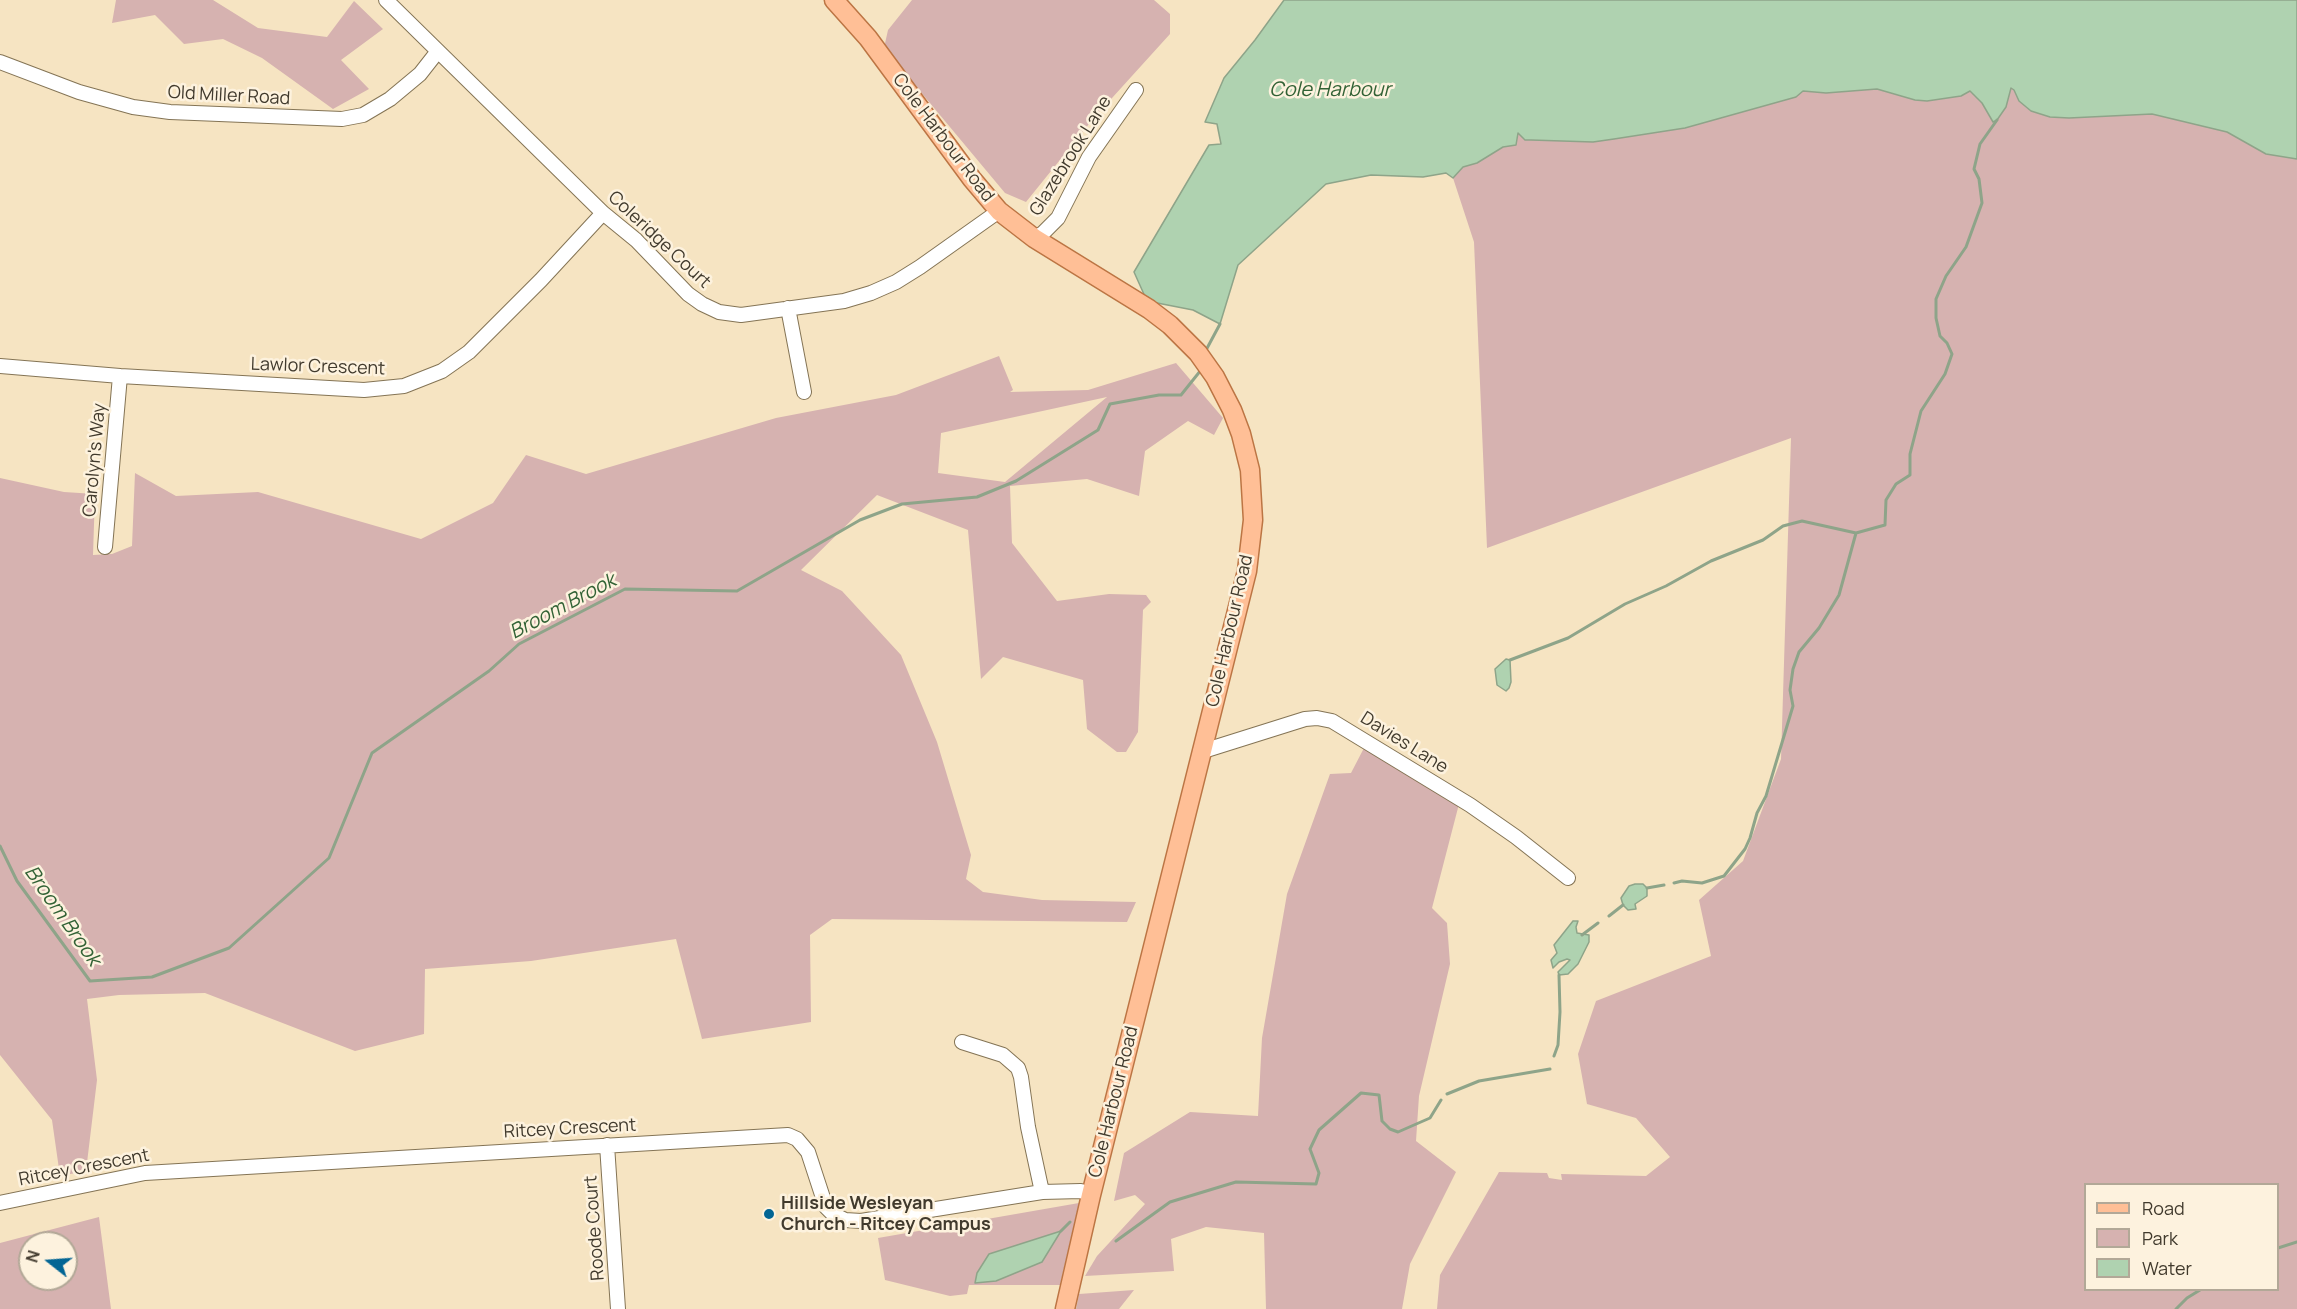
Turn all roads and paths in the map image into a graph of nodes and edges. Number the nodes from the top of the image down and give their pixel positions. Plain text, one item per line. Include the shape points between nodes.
1 (386, 0) edge
2 (834, 0) edge
3 (438, 51) junction
4 (0, 62) edge
5 (1136, 90) dead end
6 (999, 211) junction
7 (603, 213) junction
8 (1034, 238) junction
9 (788, 308) junction
10 (0, 366) edge
11 (120, 376) junction
12 (804, 392) dead end
13 (105, 547) dead end
14 (1200, 752) junction
15 (1568, 878) dead end
16 (962, 1041) dead end
17 (607, 1145) junction
18 (1042, 1192) junction
19 (1091, 1194) junction
20 (0, 1203) edge
21 (618, 1309) edge
22 (1065, 1309) edge

1 - 3 street, Coleridge Court
2 - 6 main road, Cole Harbour Road via 868,38
3 - 4 street, Old Miller Road via 420,74 390,99 363,115 342,119 133,107 79,92
3 - 7 street, Coleridge Court
5 - 8 street, Glazebrook Lane via 1089,158 1058,218
6 - 8 main road, Cole Harbour Road
6 - 9 street, Coleridge Court via 896,282 844,301
7 - 9 street, Coleridge Court via 702,304 718,312 741,315
7 - 11 street, Lawlor Crescent via 469,352 442,371 412,384 364,390
8 - 14 main road, Cole Harbour Road via 1138,301 1180,334 1215,377 1241,434 1252,495 1249,554
9 - 12 street
10 - 11 street, Lawlor Crescent
11 - 13 street, Carolyn's Way
14 - 15 street, Davies Lane via 1305,719 1332,721 1470,805
14 - 19 main road, Cole Harbour Road
16 - 18 street via 1003,1055 1018,1068
17 - 18 street, Ritcey Crescent via 791,1136 808,1152 826,1208 850,1221
17 - 20 street, Ritcey Crescent via 145,1173
17 - 21 street, Roode Court
18 - 19 street, Ritcey Crescent
19 - 22 main road, Cole Harbour Road

